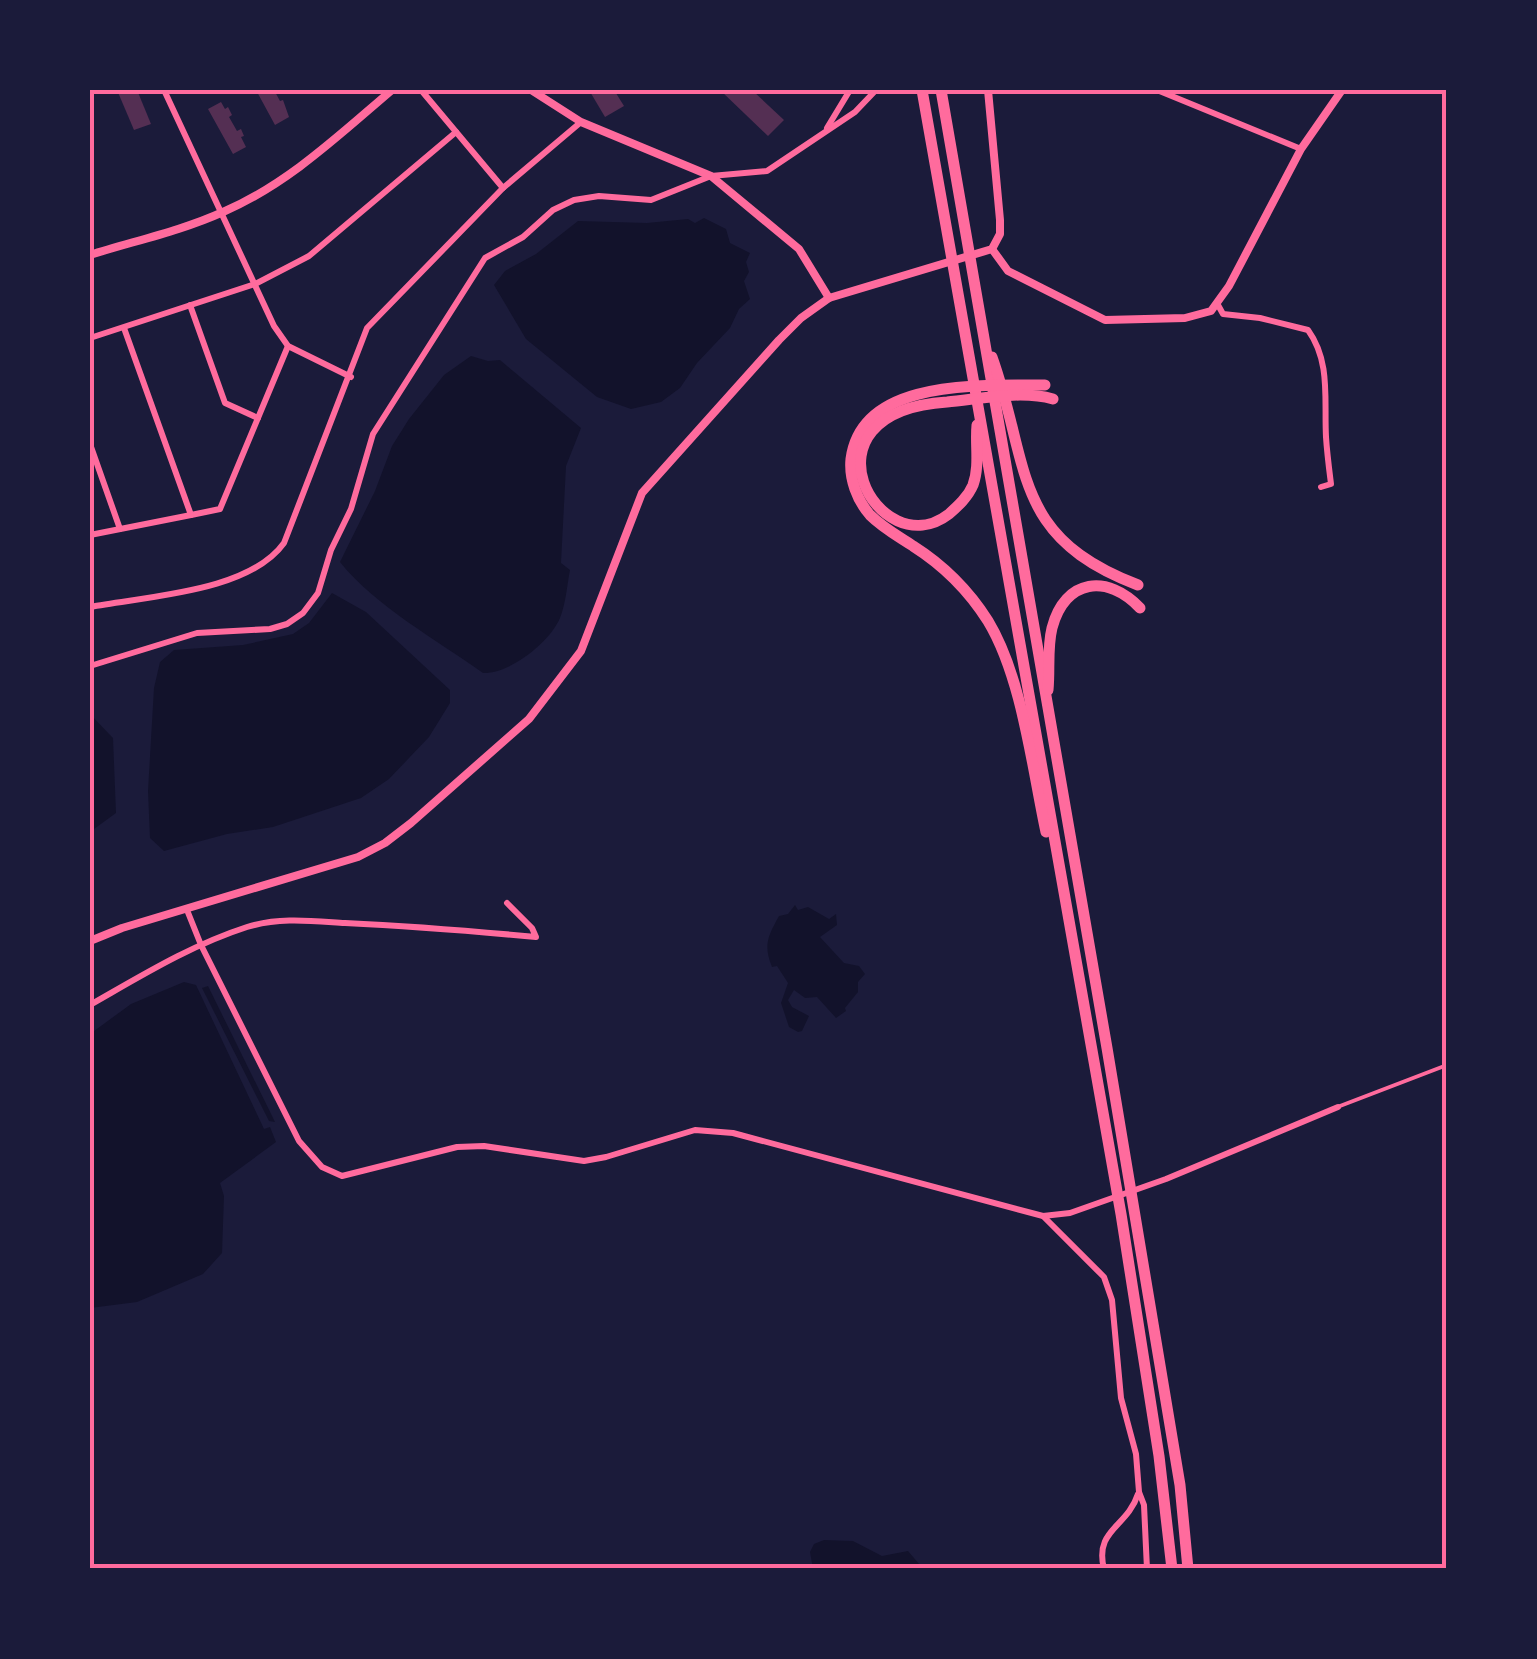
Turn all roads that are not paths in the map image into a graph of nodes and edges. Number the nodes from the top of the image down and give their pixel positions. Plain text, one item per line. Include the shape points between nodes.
1 (164, 90) edge
2 (392, 90) edge
3 (421, 90) edge
4 (531, 90) edge
5 (850, 90) edge
6 (876, 90) edge
7 (922, 90) edge
8 (941, 90) edge
9 (988, 90) edge
10 (1157, 90) edge
11 (1342, 90) edge
12 (581, 122) junction
13 (456, 132) junction
14 (824, 134) junction
15 (1302, 150) junction
16 (711, 176) junction
17 (504, 188) junction
18 (222, 213) junction
19 (992, 249) junction
20 (90, 255) edge
21 (254, 284) junction
22 (829, 298) junction
23 (1218, 305) junction
24 (190, 306) junction
25 (981, 324) junction
26 (124, 328) junction
27 (90, 338) edge
28 (288, 346) junction
29 (350, 376) junction
30 (1045, 385) dead end
31 (1016, 391) junction
32 (951, 396) junction
33 (1053, 399) dead end
34 (978, 410) junction
35 (258, 418) junction
36 (90, 444) edge
37 (1321, 487) dead end
38 (191, 515) junction
39 (120, 529) junction
40 (90, 535) edge
41 (1138, 585) dead end
42 (90, 607) edge
43 (1140, 608) dead end
44 (90, 666) edge
45 (1046, 707) junction
46 (1050, 833) junction
47 (507, 903) dead end
48 (187, 910) junction
49 (90, 941) edge
50 (201, 945) junction
51 (90, 1005) edge
52 (1447, 1065) edge
53 (1338, 1107) joint
54 (1043, 1216) junction
55 (1139, 1492) junction
56 (1104, 1569) edge
57 (1147, 1569) edge
58 (1172, 1569) edge
59 (1188, 1569) edge

1 - 18 street
2 - 18 street via 292,174
3 - 13 street
4 - 12 street
5 - 14 street
6 - 14 street
7 - 34 highway
8 - 25 highway
9 - 19 street via 1000,220
10 - 15 street
11 - 15 street
12 - 16 street
12 - 17 street
13 - 17 street
13 - 21 street via 309,256
14 - 16 street via 767,171
15 - 23 street
16 - 22 street via 799,249
16 - 44 street via 651,200 574,200 486,258 373,434 356,496 303,613 270,629 197,633
17 - 29 street via 367,328
18 - 20 street
18 - 21 street
19 - 22 street
19 - 23 street via 1008,271 1105,320 1185,318
21 - 24 street
21 - 28 street
22 - 48 street via 750,370 642,493 581,651 530,719 384,843 322,870
23 - 37 street via 1223,314 1308,330 1318,344 1328,391 1331,484
24 - 26 street
24 - 35 street via 225,403
25 - 41 highway via 1024,478 1043,518 1080,556
25 - 45 highway
26 - 27 street
26 - 38 street
28 - 29 street
28 - 35 street
29 - 42 street via 274,557 237,580
30 - 31 highway
31 - 32 highway
31 - 33 highway
32 - 34 highway via 900,410 864,444 864,486 888,516 926,524 960,505 977,466
32 - 46 highway via 894,400 879,410 853,449 852,483 873,518 948,572 1000,642
34 - 46 highway
35 - 38 street via 220,509
36 - 39 street
38 - 39 street
39 - 40 street
43 - 45 highway via 1111,586 1080,588 1069,598 1053,624
45 - 59 highway via 1180,1485
46 - 58 highway via 1159,1456
47 - 50 street via 536,937 299,919 248,927
48 - 49 street
48 - 50 street
50 - 51 street
50 - 54 street via 299,1142 332,1174 375,1170 457,1147 584,1160 695,1130 733,1134
52 - 53 lane
53 - 54 street via 1166,1180
54 - 55 street via 1104,1277
55 - 56 street via 1134,1508 1105,1539
55 - 57 street

